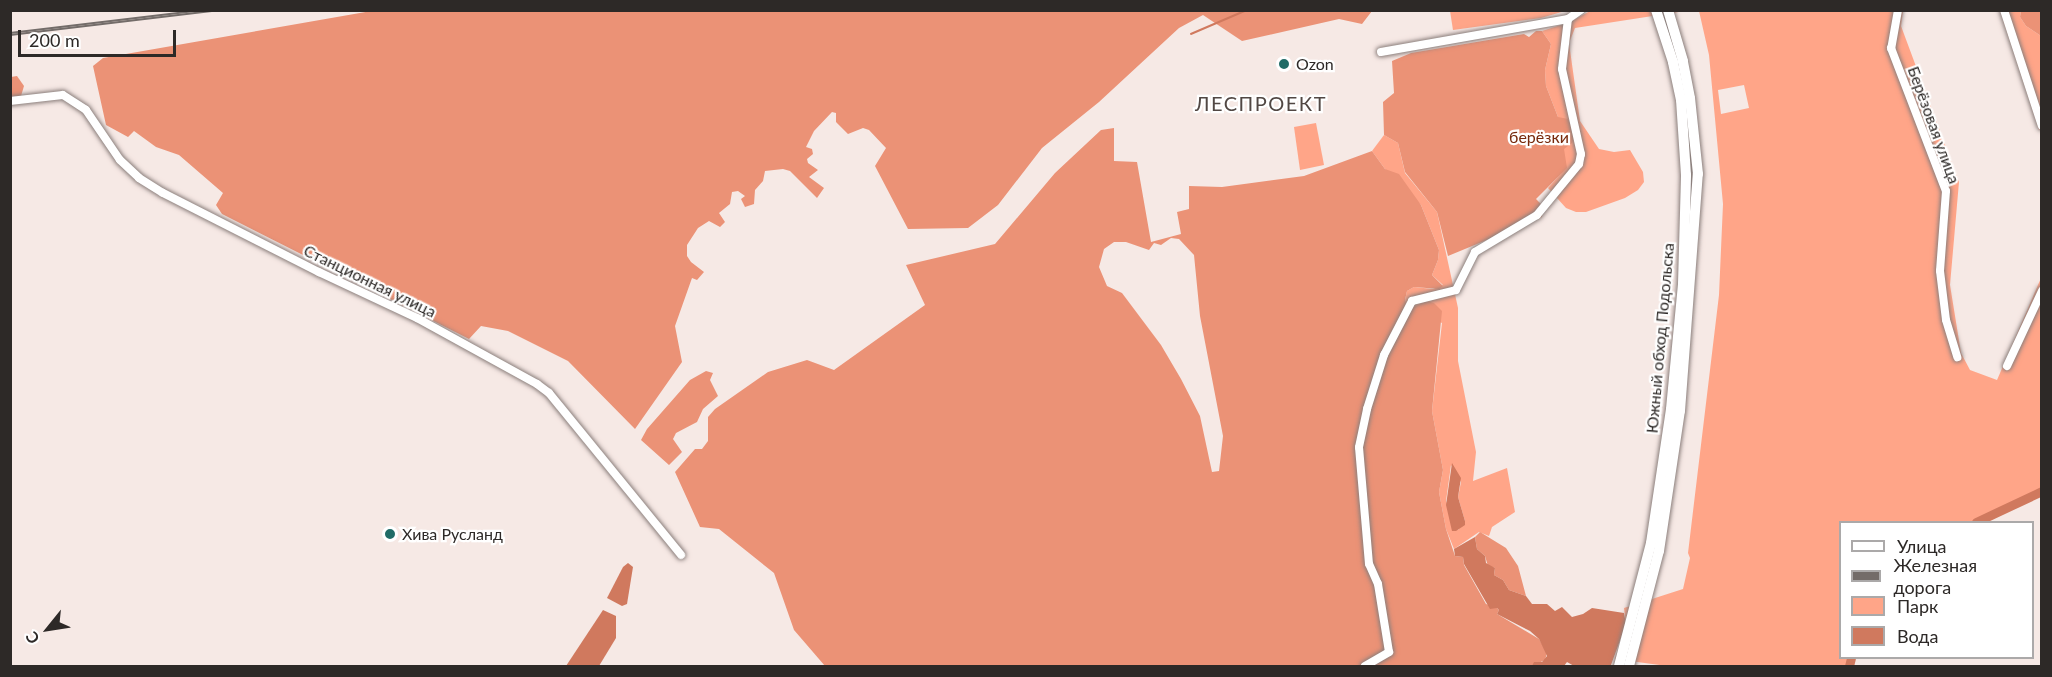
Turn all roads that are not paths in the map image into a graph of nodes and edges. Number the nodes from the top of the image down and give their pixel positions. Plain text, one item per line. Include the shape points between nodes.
1 (1581, 10) edge
2 (1656, 10) edge
3 (1668, 10) edge
4 (1898, 10) edge
5 (2004, 10) edge
6 (1568, 19) junction
7 (1381, 52) dead end
8 (1685, 99) junction
9 (10, 101) edge
10 (2042, 126) edge
11 (2042, 291) edge
12 (1957, 357) dead end
13 (2007, 366) dead end
14 (681, 555) dead end
15 (1365, 666) edge
16 (1619, 666) edge
17 (1629, 666) edge

1 - 6 street
2 - 8 main road, Южный обход Подольска
3 - 8 main road, Южный обход Подольска via 1683,61
4 - 12 street, Берёзовая улица via 1891,48 1946,191 1940,271 1946,320
5 - 10 street
6 - 7 street
6 - 15 street via 1562,69 1581,154 1579,164 1537,215 1475,252 1456,290 1412,301 1384,355 1367,409 1359,447 1369,564 1378,584 1389,652
8 - 16 main road, Южный обход Подольска via 1683,284 1671,409 1651,543
8 - 17 main road, Южный обход Подольска via 1698,174 1680,411 1659,551
9 - 14 street, Станционная улица via 63,94 86,110 120,160 163,193 417,318 537,384 549,393
11 - 13 street

